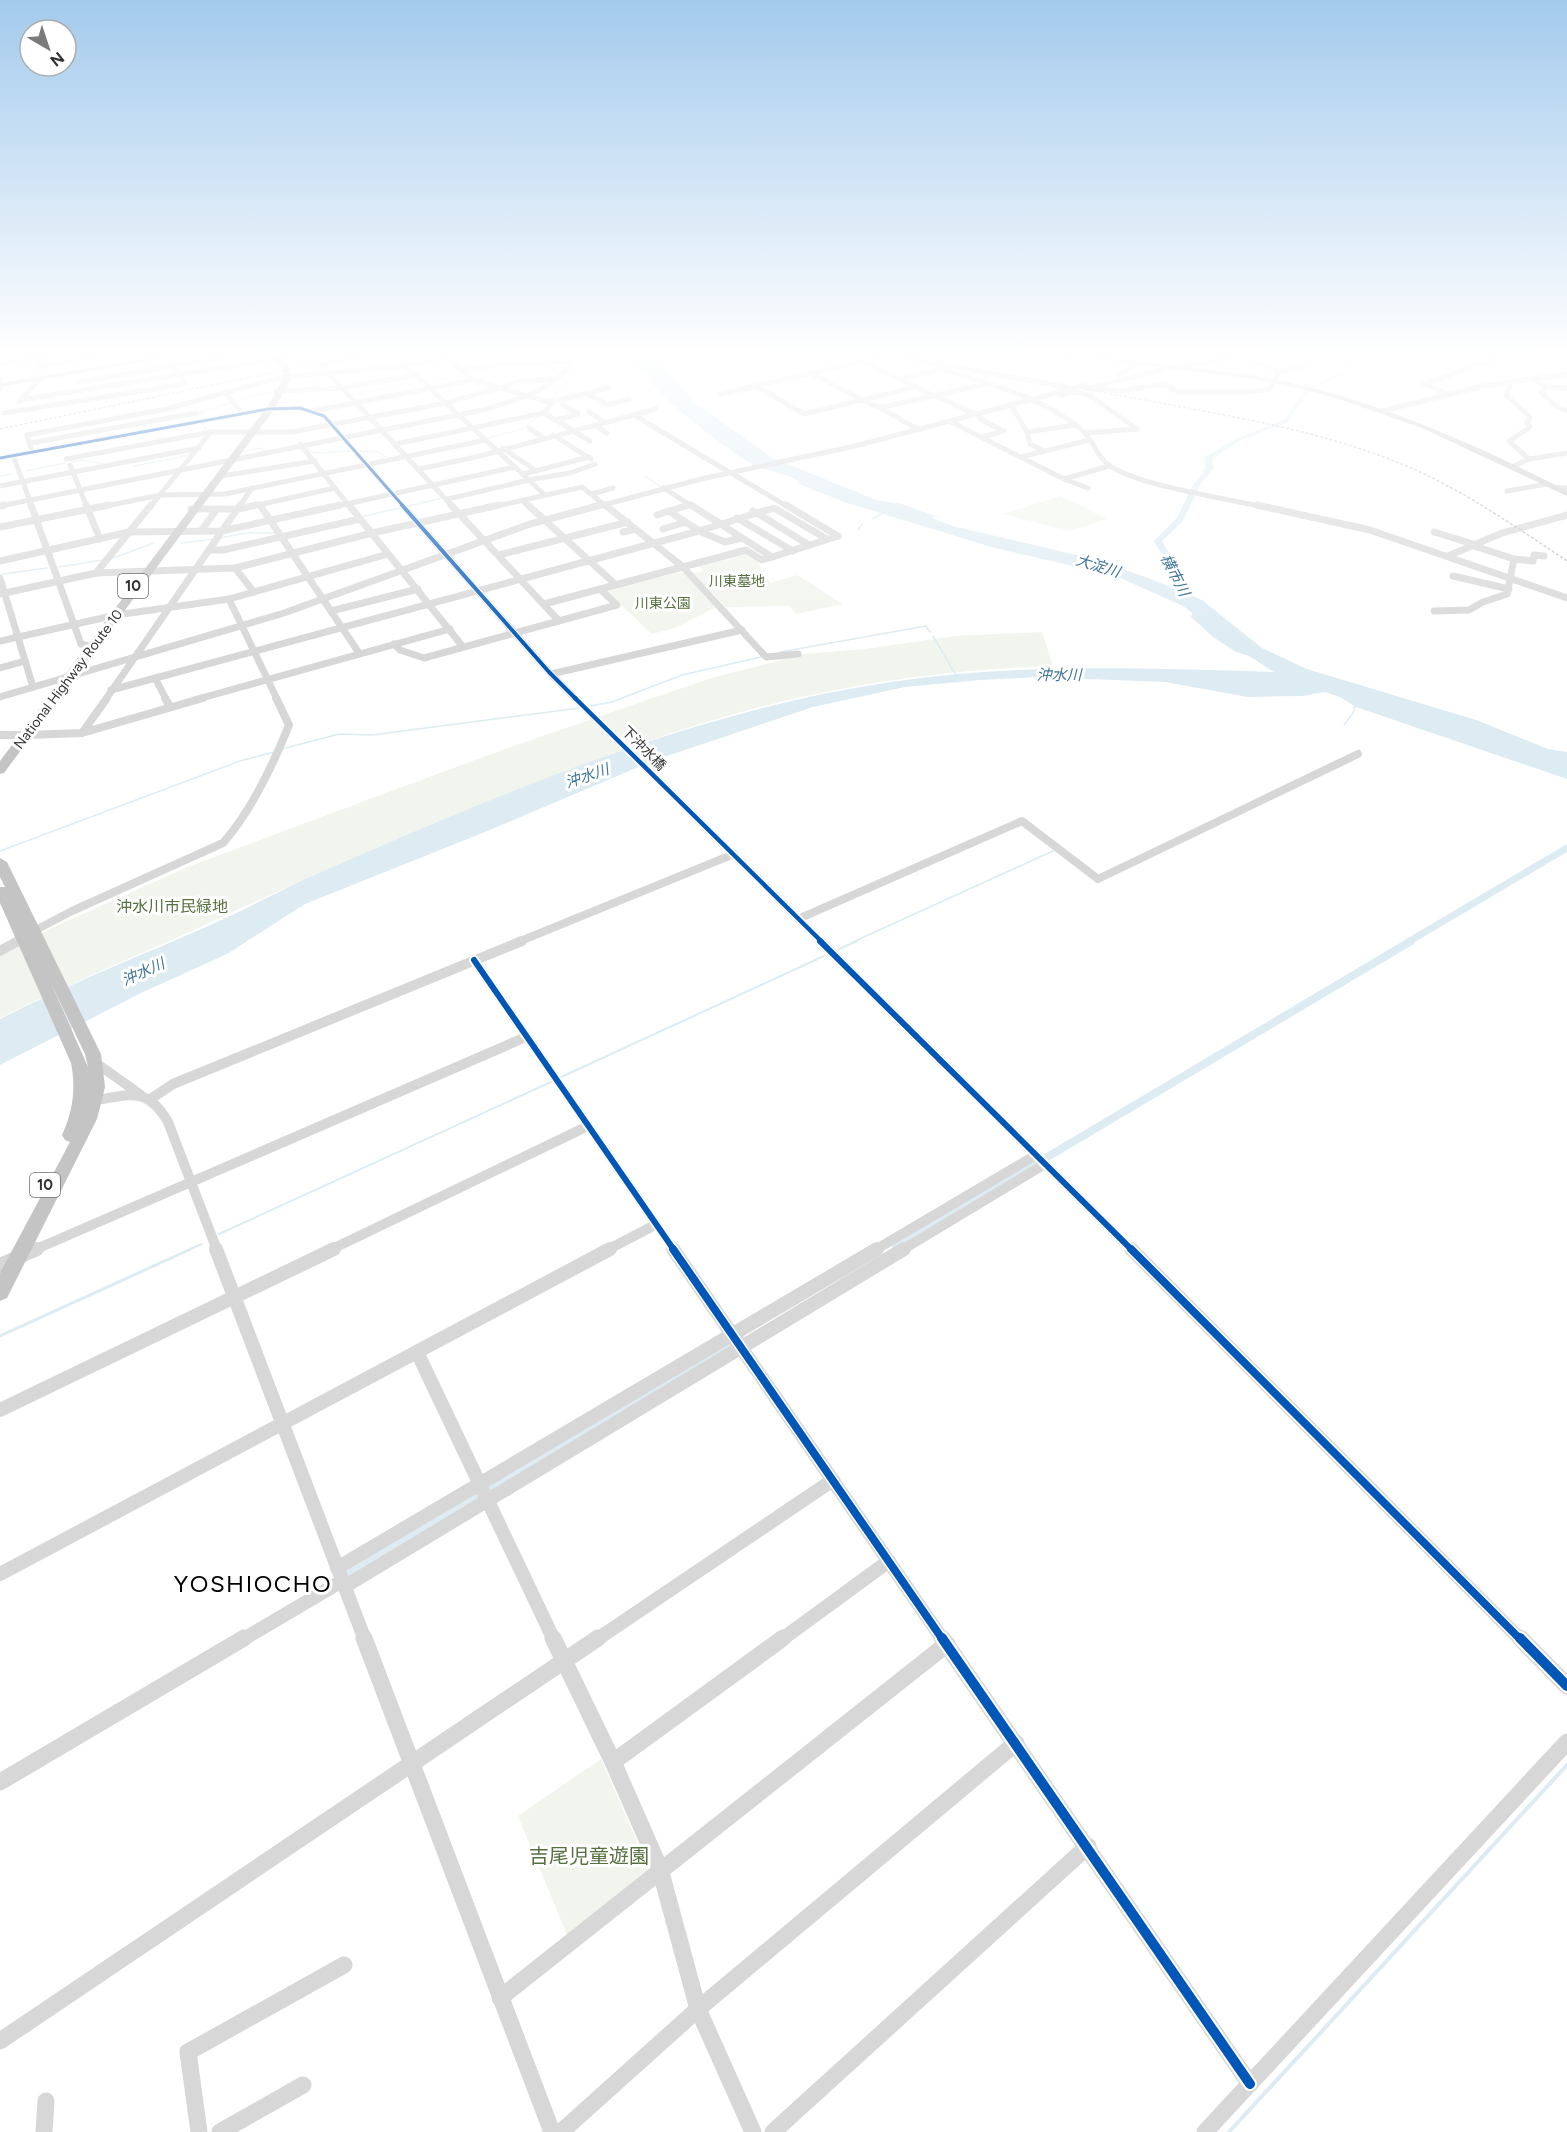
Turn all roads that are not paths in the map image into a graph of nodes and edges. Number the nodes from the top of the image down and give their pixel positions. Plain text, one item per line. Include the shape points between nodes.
1 (23, 453) edge
2 (64, 453) edge
3 (94, 453) edge
4 (125, 453) edge
5 (169, 453) edge
6 (194, 453) edge
7 (236, 453) edge
8 (266, 453) edge
9 (308, 453) edge
10 (357, 453) edge
11 (405, 453) edge
12 (419, 453) edge
13 (482, 453) edge
14 (504, 453) edge
15 (507, 453) edge
16 (581, 453) edge
17 (700, 453) edge
18 (818, 453) edge
19 (1014, 453) edge
20 (1032, 453) edge
21 (1098, 453) edge
22 (1484, 453) edge
23 (1523, 453) edge
24 (1564, 453) edge
25 (13, 455) junction
26 (407, 456) junction
27 (1021, 457) junction
28 (0, 458) edge
29 (66, 459) junction
30 (544, 459) dead end
31 (1529, 459) junction
32 (128, 461) junction
33 (230, 461) junction
34 (315, 461) junction
35 (592, 461) junction
36 (289, 465) junction
37 (367, 465) junction
38 (556, 466) junction
39 (1109, 466) junction
40 (1514, 466) junction
41 (515, 467) junction
42 (419, 469) junction
43 (180, 471) junction
44 (536, 471) junction
45 (74, 472) junction
46 (731, 472) junction
47 (324, 474) junction
48 (523, 474) junction
49 (221, 476) junction
50 (138, 479) junction
51 (298, 479) junction
52 (1064, 479) junction
53 (529, 480) junction
54 (22, 481) junction
55 (434, 485) junction
56 (0, 486) edge
57 (1550, 486) junction
58 (252, 488) junction
59 (335, 488) junction
60 (613, 488) dead end
61 (1088, 488) dead end
62 (1567, 488) edge
63 (665, 489) junction
64 (80, 490) junction
65 (1507, 491) dead end
66 (650, 492) junction
67 (392, 494) junction
68 (592, 494) junction
69 (1567, 494) edge
70 (160, 495) junction
71 (204, 495) junction
72 (544, 495) junction
73 (447, 498) junction
74 (660, 499) dead end
75 (522, 500) junction
76 (30, 501) junction
77 (765, 503) dead end
78 (259, 504) junction
79 (349, 504) junction
80 (606, 505) junction
81 (690, 505) junction
82 (0, 506) edge
83 (749, 508) dead end
84 (774, 508) junction
85 (193, 509) junction
86 (217, 509) junction
87 (239, 509) junction
88 (88, 510) junction
89 (669, 511) junction
90 (460, 513) junction
91 (757, 513) junction
92 (731, 514) dead end
93 (657, 515) dead end
94 (1567, 515) edge
95 (359, 517) junction
96 (36, 519) junction
97 (739, 519) junction
98 (544, 520) junction
99 (270, 521) junction
100 (417, 522) junction
101 (628, 522) junction
102 (686, 522) junction
103 (721, 525) junction
104 (0, 527) edge
105 (636, 529) junction
106 (663, 529) dead end
107 (201, 531) junction
108 (699, 531) junction
109 (129, 532) junction
110 (176, 532) junction
111 (623, 532) dead end
112 (1434, 532) dead end
113 (372, 533) junction
114 (219, 535) junction
115 (279, 535) junction
116 (741, 538) junction
117 (100, 539) junction
118 (484, 539) junction
119 (565, 539) junction
120 (827, 539) junction
121 (653, 543) junction
122 (1472, 544) junction
123 (809, 545) junction
124 (47, 550) junction
125 (209, 550) junction
126 (793, 552) junction
127 (292, 554) junction
128 (388, 554) junction
129 (444, 554) junction
130 (499, 555) junction
131 (1448, 556) junction
132 (1544, 556) dead end
133 (772, 557) junction
134 (1514, 559) junction
135 (0, 561) edge
136 (588, 561) junction
137 (682, 567) junction
138 (235, 568) junction
139 (401, 570) junction
140 (194, 571) junction
141 (145, 572) junction
142 (96, 573) junction
143 (307, 576) junction
144 (1453, 576) dead end
145 (0, 578) edge
146 (1511, 578) junction
147 (520, 579) junction
148 (58, 581) junction
149 (615, 584) junction
150 (1509, 588) junction
151 (418, 589) junction
152 (600, 589) junction
153 (477, 591) junction
154 (254, 592) junction
155 (2, 593) edge
156 (1567, 597) edge
157 (229, 598) junction
158 (322, 600) junction
159 (430, 604) junction
160 (544, 604) junction
161 (169, 607) junction
162 (331, 611) junction
163 (1434, 611) dead end
164 (11, 614) junction
165 (114, 615) junction
166 (0, 616) edge
167 (559, 621) junction
168 (73, 624) junction
169 (242, 626) junction
170 (340, 627) junction
171 (450, 629) junction
172 (742, 630) junction
173 (513, 633) junction
174 (18, 637) junction
175 (0, 641) edge
176 (394, 644) junction
177 (463, 646) junction
178 (90, 647) junction
179 (253, 650) junction
180 (359, 653) junction
181 (798, 654) dead end
182 (135, 656) junction
183 (25, 661) junction
184 (0, 668) edge
185 (551, 674) junction
186 (68, 676) junction
187 (155, 678) junction
188 (267, 679) junction
189 (33, 687) junction
190 (111, 690) junction
191 (0, 698) edge
192 (170, 707) junction
193 (82, 733) junction
194 (0, 735) edge
195 (23, 735) junction
196 (1358, 754) dead end
197 (0, 761) edge
198 (0, 770) edge
199 (734, 854) junction
200 (0, 862) edge
201 (0, 886) edge
202 (798, 919) junction
203 (30, 937) junction
204 (0, 951) edge
205 (474, 960) junction
206 (526, 1037) junction
207 (93, 1056) junction
208 (146, 1096) junction
209 (88, 1101) junction
210 (588, 1126) junction
211 (1041, 1160) junction
212 (192, 1184) junction
213 (655, 1225) junction
214 (4, 1265) edge
215 (0, 1292) edge
216 (234, 1299) junction
217 (737, 1342) junction
218 (417, 1352) junction
219 (0, 1410) edge
220 (281, 1423) junction
221 (833, 1480) junction
222 (478, 1485) junction
223 (486, 1501) junction
224 (889, 1561) junction
225 (0, 1574) edge
226 (341, 1579) junction
227 (947, 1644) junction
228 (564, 1662) junction
229 (1567, 1686) edge
230 (1567, 1742) edge
231 (1016, 1743) junction
232 (613, 1762) junction
233 (412, 1765) junction
234 (0, 1782) edge
235 (1088, 1846) junction
236 (660, 1869) junction
237 (344, 1965) dead end
238 (500, 1998) junction
239 (698, 2009) junction
240 (0, 2041) edge
241 (1250, 2084) junction
242 (303, 2085) dead end
243 (46, 2101) dead end
244 (44, 2132) edge
245 (199, 2132) edge
246 (220, 2132) edge
247 (552, 2132) edge
248 (561, 2132) edge
249 (753, 2132) edge
250 (773, 2132) edge
251 (1205, 2132) edge

1 - 25 street
2 - 29 street
3 - 29 street
4 - 32 street
5 - 32 street
6 - 43 street
7 - 33 highway, National Highway Route 10 / 10
8 - 33 street
9 - 34 street
10 - 37 street, 下沖水橋
11 - 26 street
12 - 26 street
13 - 42 street
14 - 41 street
15 - 44 street
16 - 35 street
17 - 46 street
18 - 46 street
19 - 27 street
20 - 27 street
21 - 39 street
22 - 40 main road
23 - 31 street
24 - 31 street
25 - 28 street
25 - 54 street
26 - 37 street
26 - 42 street
27 - 52 street
29 - 45 street
30 - 38 street
31 - 40 street
32 - 45 street
32 - 50 street
33 - 43 street
33 - 49 highway, National Highway Route 10 / 10
33 - 71 highway, National Highway Route 10 / 10
34 - 36 street
34 - 47 street
35 - 38 street
35 - 53 street via 570,473
36 - 49 street
36 - 51 street
37 - 47 street
37 - 67 street, 下沖水橋
38 - 44 street
39 - 52 street
39 - 131 street via 1145,480 1370,530
40 - 57 main road
41 - 48 street
41 - 55 street
42 - 55 street
43 - 50 street
43 - 70 street
44 - 48 street
45 - 54 street
45 - 64 street
46 - 63 street
46 - 63 street
46 - 120 street via 838,536
47 - 51 street
47 - 59 street
48 - 53 street
49 - 71 highway, National Highway Route 10 / 10
50 - 64 street
51 - 58 street
52 - 61 street
53 - 72 street
53 - 73 street
54 - 56 street
54 - 76 street
55 - 67 street
55 - 73 street
57 - 62 street
57 - 65 street
57 - 69 main road
58 - 71 street
58 - 87 street
59 - 78 street
59 - 79 street
60 - 68 street
63 - 66 street
63 - 81 street
64 - 76 street
64 - 88 street
66 - 74 street
66 - 80 street
67 - 79 street
67 - 100 street, 下沖水橋
68 - 72 street via 582,487
68 - 80 street
70 - 71 street
70 - 88 street
70 - 109 street
71 - 85 highway, National Highway Route 10 / 10
72 - 75 street
73 - 90 street
75 - 90 street
75 - 98 street
76 - 82 street
76 - 96 street
77 - 84 street
78 - 87 street
78 - 99 street
79 - 95 street
79 - 99 street
80 - 98 street
80 - 101 street
81 - 89 street
81 - 103 street
83 - 91 street
84 - 91 street
84 - 120 street
85 - 86 street
85 - 110 highway, National Highway Route 10 / 10
86 - 87 street
86 - 107 street
87 - 114 street
88 - 96 street
88 - 117 street
89 - 93 street
89 - 102 street
90 - 100 street
90 - 118 street
91 - 97 street
91 - 123 street
92 - 97 street
94 - 122 street
95 - 113 street
95 - 115 street
96 - 104 street
96 - 124 street
97 - 103 street
97 - 126 street
98 - 118 street
98 - 119 street
99 - 114 street
99 - 115 street
100 - 113 street
100 - 129 street, 下沖水橋
101 - 105 street
101 - 119 street
102 - 106 street
102 - 108 street
103 - 108 street
103 - 116 street
105 - 111 street
105 - 121 street
107 - 110 street
107 - 114 street
108 - 116 street via 725,542
108 - 121 street
109 - 110 street
109 - 117 street
109 - 142 street
110 - 141 highway, National Highway Route 10 / 10
112 - 122 street
113 - 127 street
113 - 128 street
114 - 125 street
115 - 125 street
115 - 127 street
116 - 133 street
117 - 124 street
118 - 129 street
118 - 130 street
119 - 130 street
119 - 136 street
120 - 123 street
121 - 136 street
121 - 137 street
122 - 131 street
122 - 134 street
123 - 126 street
124 - 135 street
124 - 148 street
125 - 140 street
126 - 133 street
127 - 138 street
127 - 143 street
128 - 139 street
128 - 143 street
129 - 139 street
129 - 153 street, 下沖水橋
130 - 147 street
131 - 146 street
132 - 134 street via 1534,555 1533,561
133 - 137 street via 762,560 746,550
134 - 146 street
136 - 147 street
136 - 149 street
137 - 149 street
137 - 172 street
138 - 140 street
138 - 154 street
139 - 151 street
139 - 158 street
140 - 141 street
140 - 161 street
141 - 142 street
141 - 165 highway, National Highway Route 10 / 10
142 - 148 street
143 - 154 street
143 - 158 street
144 - 150 street
145 - 155 street
146 - 150 street
146 - 156 street
147 - 153 street
147 - 160 street
148 - 155 street
148 - 168 street
149 - 152 street
150 - 163 street via 1507,594 1470,610
151 - 159 street
151 - 162 street
152 - 160 street
152 - 167 street via 617,605
153 - 159 street
153 - 173 street, 下沖水橋
154 - 157 street
155 - 164 street
157 - 161 street
157 - 169 street
158 - 162 street
158 - 169 street
159 - 170 street
159 - 171 street
160 - 167 street
161 - 165 street
161 - 182 street
162 - 170 street
164 - 166 street
164 - 174 street
165 - 168 street
165 - 178 highway, National Highway Route 10 / 10
167 - 173 street
168 - 174 street
168 - 178 street via 81,644
169 - 179 street
169 - 182 street
170 - 179 street
170 - 180 street
171 - 176 street
171 - 177 street
172 - 181 street via 766,657
172 - 185 street
173 - 177 street
173 - 185 street, 下沖水橋
174 - 175 street
174 - 183 street
176 - 177 street via 424,658
176 - 180 street
178 - 186 highway, National Highway Route 10 / 10
179 - 187 street
179 - 188 street
180 - 188 street
182 - 186 street
182 - 190 street
183 - 184 street
183 - 189 street
185 - 199 street, 下沖水橋
186 - 189 street
186 - 195 highway, National Highway Route 10 / 10
187 - 190 street
187 - 192 street
188 - 192 street
188 - 203 street via 289,725 236,828 223,843 72,911
189 - 191 street
190 - 193 street
192 - 193 street
193 - 195 street
194 - 195 street
195 - 197 highway, National Highway Route 10 / 10
195 - 198 highway, National Highway Route 10 / 10
196 - 202 street via 1098,879 1022,821
199 - 202 street, 下沖水橋
199 - 205 street
200 - 203 highway, 10
201 - 203 highway, 10
202 - 211 street, 下沖水橋
203 - 204 street
203 - 207 highway, 10
203 - 209 highway, 10 via 79,1063
205 - 206 street
205 - 208 street
206 - 210 street
206 - 212 street
207 - 208 street
207 - 209 highway, 10 via 97,1088
208 - 209 street
208 - 212 street via 165,1115
209 - 214 highway, 10
210 - 213 street
210 - 216 street
211 - 217 street
211 - 229 street, 下沖水橋
212 - 214 street
212 - 216 street
213 - 217 street
213 - 218 street
214 - 215 highway, 10
216 - 219 street
216 - 220 street
217 - 221 street
217 - 222 street
217 - 223 street
218 - 220 street
218 - 222 street
220 - 225 street
220 - 226 street
221 - 224 street
221 - 228 street
222 - 223 street
222 - 226 street
223 - 226 street
223 - 228 street
224 - 227 street
224 - 232 street
226 - 233 street
226 - 234 street
227 - 231 street
227 - 236 street
228 - 232 street
228 - 233 street
230 - 241 street
231 - 235 street
231 - 239 street
232 - 236 street
233 - 238 street
233 - 240 street
235 - 241 street
235 - 250 street
236 - 238 street
236 - 239 street
237 - 245 street via 188,2052
238 - 247 street
239 - 248 street
239 - 249 street
241 - 251 street
242 - 246 street
243 - 244 street

